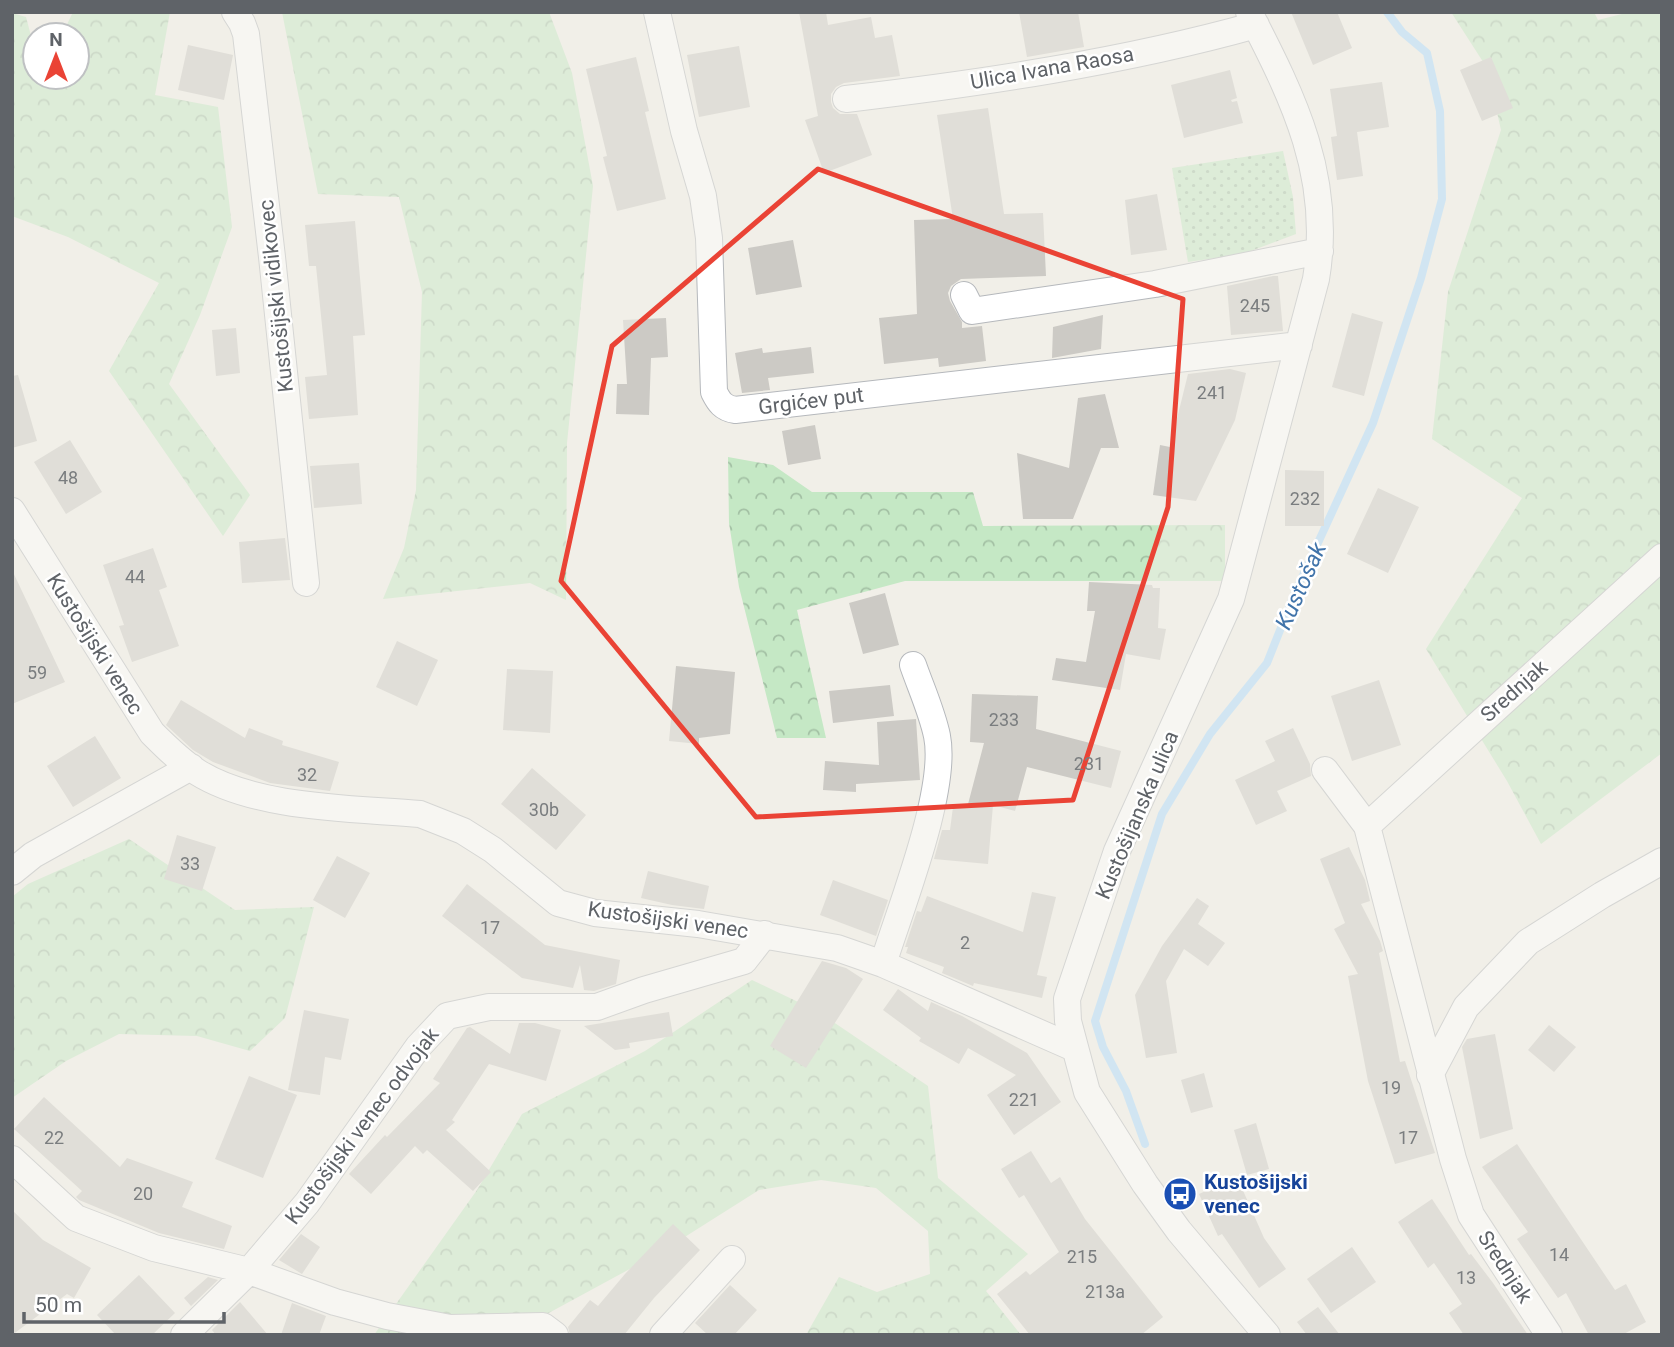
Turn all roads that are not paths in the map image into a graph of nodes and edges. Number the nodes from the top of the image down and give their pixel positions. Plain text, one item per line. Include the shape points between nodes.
1 (235, 12) edge
2 (657, 12) edge
3 (1253, 19) edge
4 (846, 99) dead end
5 (1320, 251) junction
6 (964, 295) dead end
7 (1299, 345) junction
8 (12, 511) edge
9 (1662, 557) edge
10 (306, 583) dead end
11 (913, 664) dead end
12 (191, 767) junction
13 (1325, 770) dead end
14 (1367, 825) junction
15 (1662, 860) edge
16 (12, 872) edge
17 (765, 934) junction
18 (883, 964) junction
19 (1074, 1048) junction
20 (1430, 1075) junction
21 (12, 1159) edge
22 (732, 1259) dead end
23 (248, 1271) junction
24 (184, 1335) edge
25 (555, 1335) edge
26 (663, 1335) edge
27 (1267, 1335) edge
28 (1549, 1335) edge

1 - 10 street, Kustošijski vidikovec via 246,34
2 - 7 street, Grgićev put via 703,195 709,238 714,392 726,408
3 - 4 street, Ulica Ivana Raosa via 1121,57
3 - 5 street, Kustošijanska ulica via 1300,118 1321,212
5 - 6 street via 1154,284 972,312
5 - 7 street, Kustošijanska ulica
7 - 19 street, Kustošijanska ulica via 1231,600 1117,851 1067,999
8 - 12 street, Kustošijski venec via 152,733
9 - 14 street, Srednjak
11 - 18 street via 937,736 939,767 924,833
12 - 16 street via 33,855
12 - 17 street, Kustošijski venec via 225,786 284,802 435,819 493,850 558,902 595,913
13 - 14 street, Srednjak
14 - 20 street, Srednjak
15 - 20 street via 1528,942 1466,1007
17 - 18 street, Kustošijski venec via 836,948
17 - 23 street, Kustošijski venec odvojak via 744,961 597,1006 489,1007 447,1016 418,1047 307,1203
18 - 19 street, Kustošijski venec
19 - 27 street, Kustošijanska ulica via 1087,1092 1145,1184
20 - 28 street, Srednjak via 1471,1215
21 - 23 street via 76,1217 154,1248
22 - 26 street
23 - 24 street, Kustošijski venec odvojak
23 - 25 street via 387,1316 450,1328 543,1326

